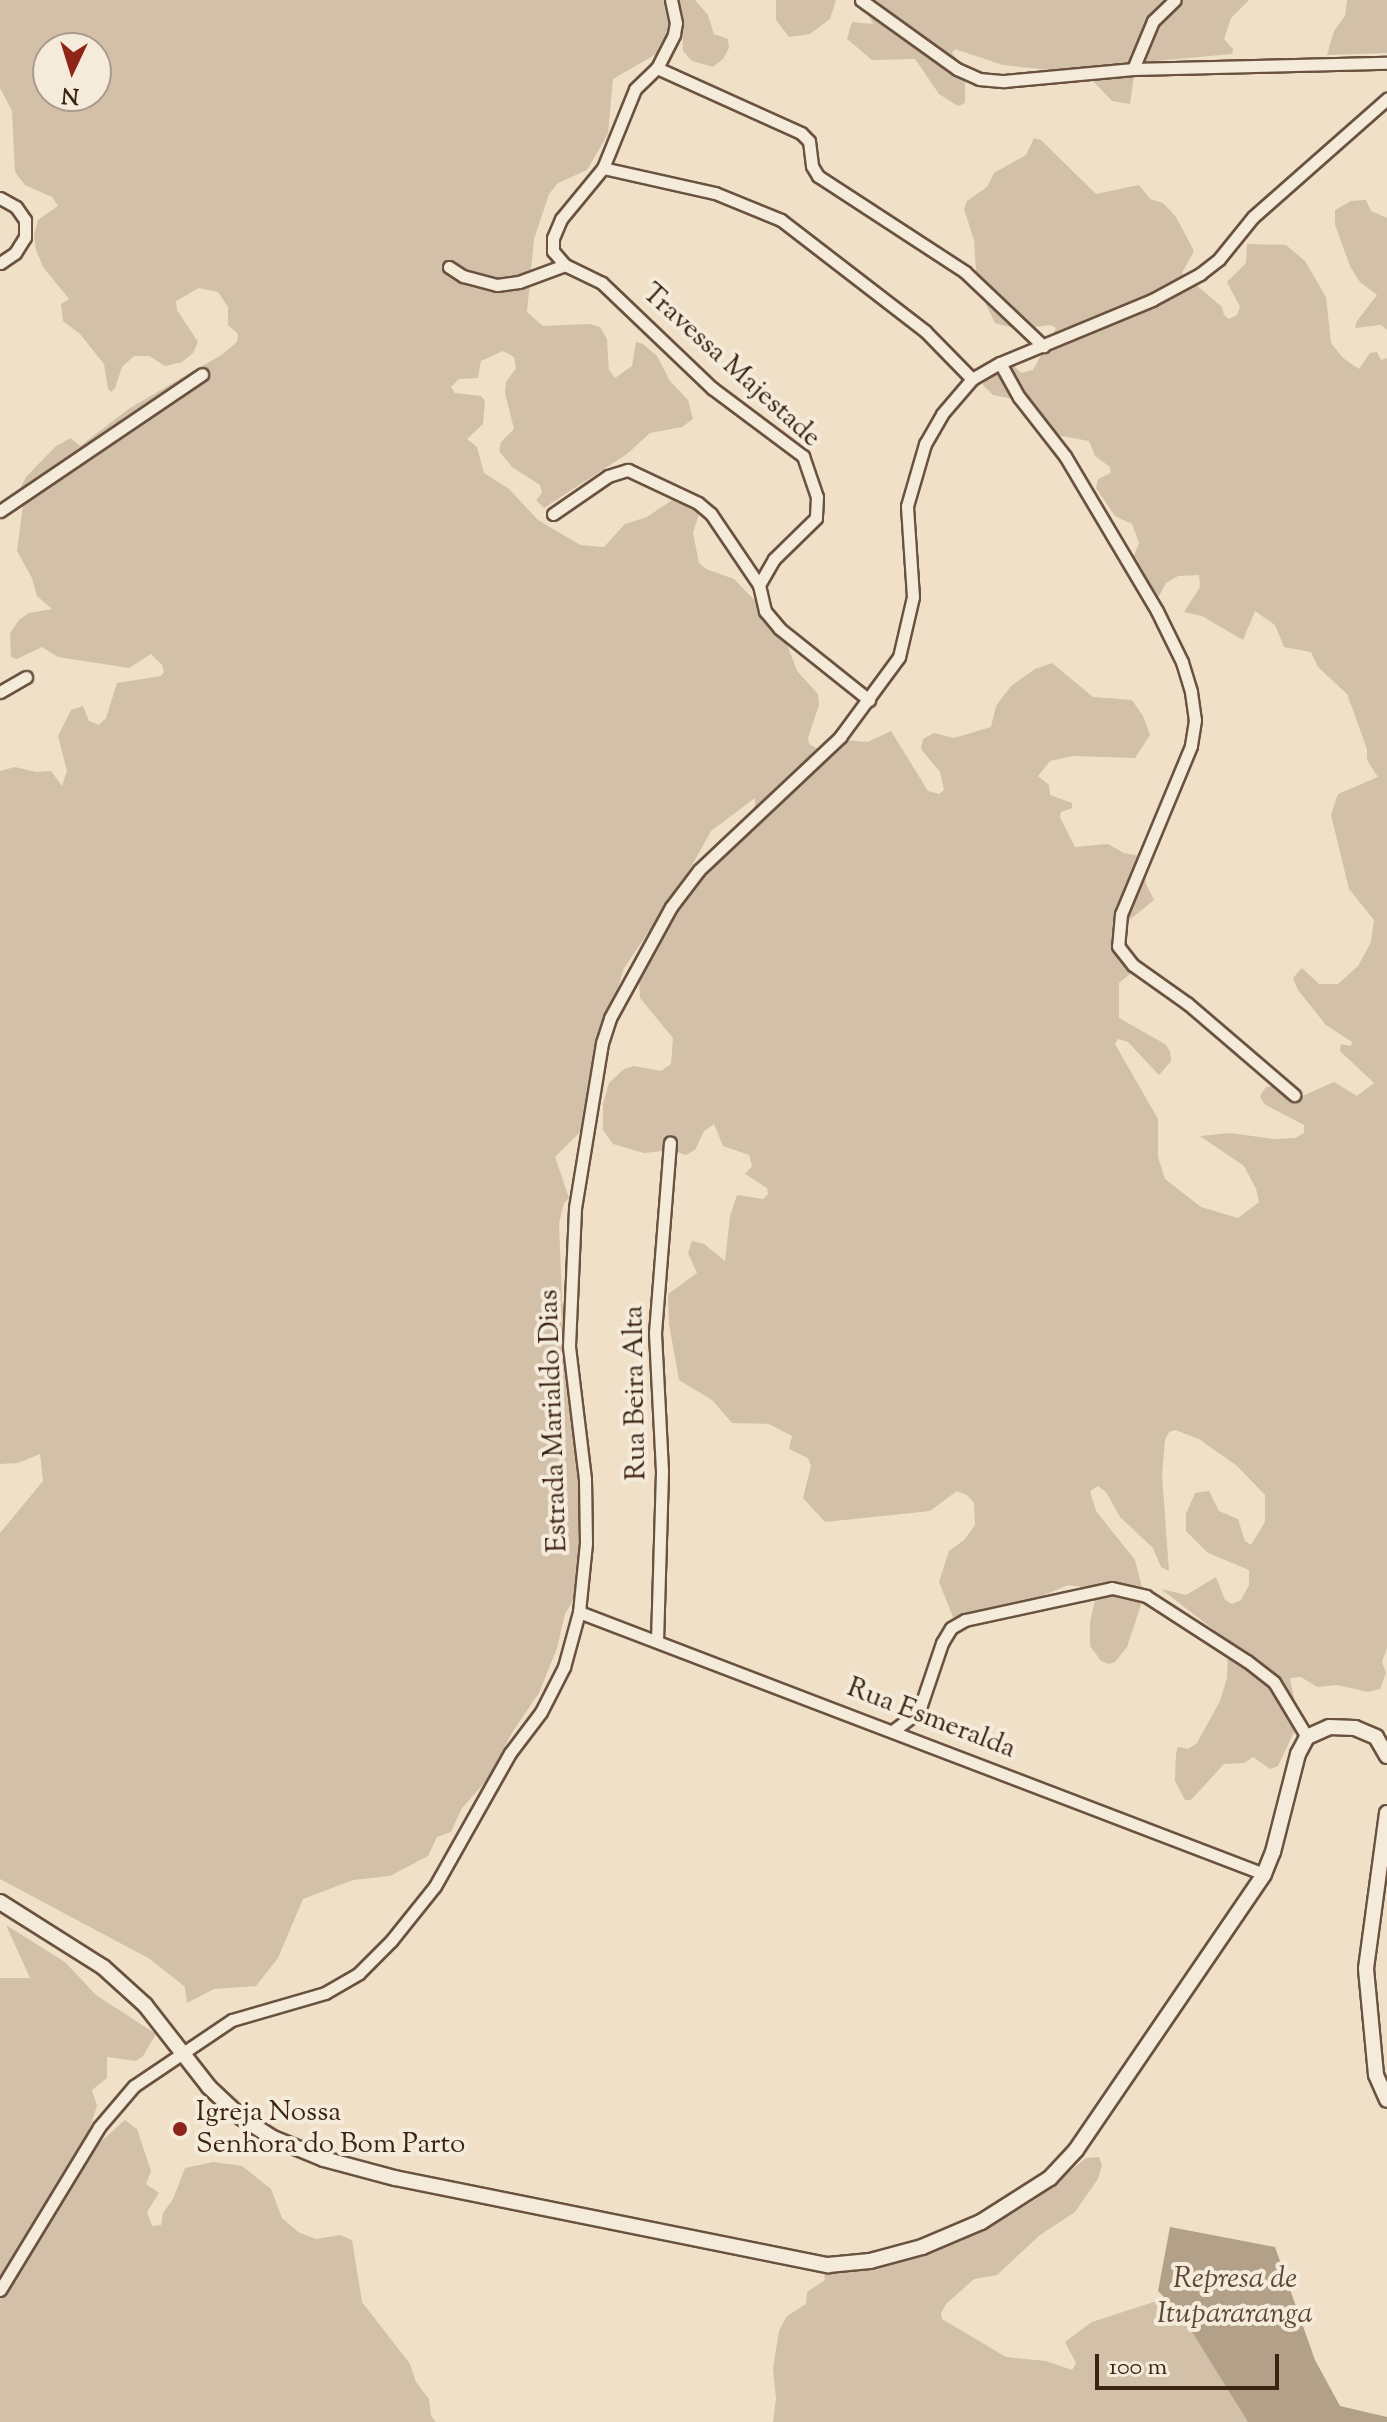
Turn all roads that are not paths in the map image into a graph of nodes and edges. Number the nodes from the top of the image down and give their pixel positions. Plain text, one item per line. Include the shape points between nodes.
1 (671, 0) edge
2 (861, 0) edge
3 (1175, 0) edge
4 (1387, 63) edge
5 (657, 68) junction
6 (1133, 69) junction
7 (1387, 99) edge
8 (603, 168) junction
9 (0, 198) edge
10 (0, 263) edge
11 (565, 265) junction
12 (449, 267) dead end
13 (1043, 346) junction
14 (1000, 363) junction
15 (202, 374) dead end
16 (972, 379) junction
17 (0, 511) edge
18 (553, 514) dead end
19 (759, 585) junction
20 (26, 677) dead end
21 (0, 692) edge
22 (869, 700) junction
23 (1294, 1095) dead end
24 (670, 1143) dead end
25 (579, 1612) junction
26 (657, 1641) junction
27 (894, 1730) junction
28 (1307, 1737) junction
29 (1387, 1756) edge
30 (1387, 1813) edge
31 (1264, 1874) junction
32 (0, 1902) edge
33 (184, 2052) junction
34 (1387, 2100) edge
35 (0, 2290) edge

1 - 5 street via 674,34
2 - 6 street via 979,79
3 - 6 street via 1153,21
4 - 6 street
5 - 8 street via 635,89
5 - 13 street via 801,133 809,141 818,176 965,272
7 - 13 street, Estrada Marialdo Dias via 1253,217 1200,274
8 - 11 street via 561,219 553,238 553,251
8 - 16 street via 715,193 781,220 925,331
9 - 10 street via 25,220 25,237
11 - 12 street via 497,285
11 - 19 street, Travessa Majestade via 602,283 712,388 803,456 817,497 816,518 774,559
13 - 14 street, Estrada Marialdo Dias
14 - 16 street, Estrada Marialdo Dias
14 - 23 street via 1065,456 1157,611 1191,692 1191,746 1121,914 1118,946 1133,965 1188,1004
15 - 17 street
16 - 22 street, Estrada Marialdo Dias via 942,414 916,471 907,506 913,597 909,626 899,657
18 - 19 street via 608,476 638,473 711,514
19 - 22 street via 765,611 780,629
20 - 21 street
22 - 25 street, Estrada Marialdo Dias via 840,737 699,870 671,907 610,1018 602,1043 575,1208 571,1292 569,1346 585,1479
24 - 26 street, Rua Beira Alta via 655,1333 662,1471
25 - 26 street, Rua Esmeralda
25 - 33 street, Estrada Marialdo Dias via 564,1667 541,1712 510,1753 435,1886 391,1941 359,1973 325,1993 232,2020
26 - 27 street, Rua Esmeralda
27 - 28 street via 919,1711 951,1628 965,1620 1112,1588 1146,1596 1247,1661 1274,1682
27 - 31 street, Rua Esmeralda
28 - 29 street via 1329,1727 1355,1728 1376,1737
28 - 31 street
30 - 34 street via 1366,1969 1376,2075
31 - 33 street via 1076,2150 1050,2178 981,2222 922,2247 870,2261 828,2265 324,2159 273,2138 242,2118 209,2087
32 - 33 street via 103,1967 145,2005
33 - 35 street, Estrada Marialdo Dias via 134,2086 99,2127

